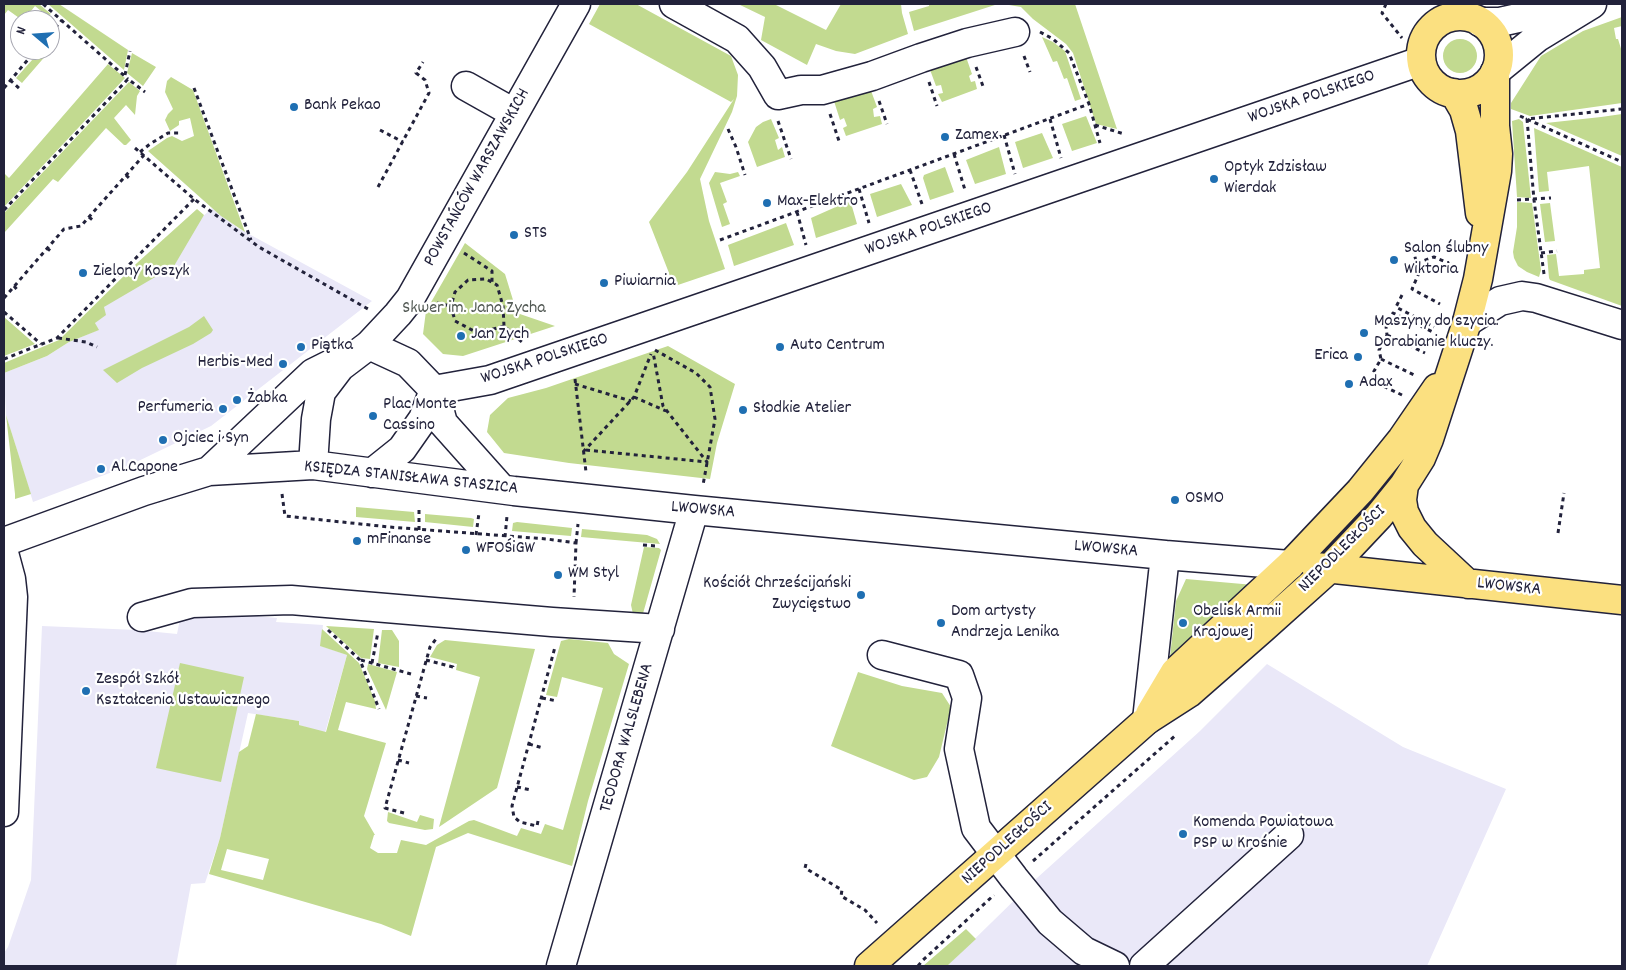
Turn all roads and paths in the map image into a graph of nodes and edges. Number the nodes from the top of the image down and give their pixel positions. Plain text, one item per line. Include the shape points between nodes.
1 (43, 4) edge
2 (576, 4) edge
3 (674, 4) edge
4 (1386, 4) edge
5 (1582, 4) edge
6 (1592, 4) edge
7 (1438, 12) edge
8 (62, 20) junction
9 (60, 22) edge
10 (1480, 22) junction
11 (1016, 32) joint
12 (1402, 38) dead end
13 (130, 51) dead end
14 (27, 60) edge
15 (1422, 61) junction
16 (422, 62) dead end
17 (1495, 72) junction
18 (125, 75) junction
19 (128, 79) junction
20 (10, 80) junction
21 (466, 86) dead end
22 (4, 88) edge
23 (194, 88) dead end
24 (20, 89) dead end
25 (145, 92) dead end
26 (778, 94) junction
27 (1454, 94) junction
28 (1089, 104) junction
29 (1622, 109) edge
30 (514, 113) junction
31 (1050, 119) junction
32 (1527, 119) junction
33 (1094, 125) junction
34 (728, 129) dead end
35 (380, 130) dead end
36 (180, 132) dead end
37 (1004, 136) junction
38 (1130, 136) dead end
39 (403, 142) junction
40 (1100, 146) dead end
41 (135, 148) dead end
42 (140, 152) junction
43 (954, 154) junction
44 (144, 156) junction
45 (791, 158) dead end
46 (1062, 161) dead end
47 (1622, 162) edge
48 (910, 170) junction
49 (126, 175) junction
50 (745, 175) dead end
51 (1016, 177) dead end
52 (131, 180) dead end
53 (378, 187) dead end
54 (859, 189) junction
55 (966, 193) dead end
56 (194, 198) junction
57 (1551, 198) dead end
58 (1512, 200) dead end
59 (1534, 200) junction
60 (923, 207) dead end
61 (4, 210) edge
62 (797, 212) junction
63 (89, 217) junction
64 (95, 222) dead end
65 (869, 226) dead end
66 (251, 240) junction
67 (720, 240) dead end
68 (48, 248) junction
69 (807, 248) dead end
70 (1413, 249) dead end
71 (1484, 249) junction
72 (1557, 251) dead end
73 (463, 252) dead end
74 (53, 253) dead end
75 (1542, 253) junction
76 (1417, 263) junction
77 (1451, 264) dead end
78 (492, 282) junction
79 (14, 286) junction
80 (19, 292) dead end
81 (1549, 292) junction
82 (1402, 295) dead end
83 (4, 298) edge
84 (1440, 304) dead end
85 (368, 309) dead end
86 (4, 312) edge
87 (1467, 322) junction
88 (1622, 325) edge
89 (504, 326) junction
90 (1387, 335) junction
91 (57, 338) junction
92 (41, 344) junction
93 (525, 344) dead end
94 (369, 345) junction
95 (97, 347) dead end
96 (653, 349) junction
97 (1424, 353) dead end
98 (1456, 354) junction
99 (4, 359) edge
100 (1381, 359) junction
101 (1414, 375) dead end
102 (434, 390) junction
103 (1394, 391) dead end
104 (634, 397) junction
105 (631, 401) junction
106 (666, 410) junction
107 (584, 451) junction
108 (707, 462) junction
109 (313, 465) junction
110 (209, 471) junction
111 (586, 472) dead end
112 (372, 473) junction
113 (1404, 485) junction
114 (501, 488) junction
115 (1564, 493) dead end
116 (282, 494) dead end
117 (698, 498) junction
118 (419, 507) dead end
119 (584, 511) junction
120 (479, 513) dead end
121 (507, 516) dead end
122 (419, 530) junction
123 (1558, 533) dead end
124 (476, 535) junction
125 (506, 537) junction
126 (4, 542) edge
127 (576, 543) junction
128 (643, 545) dead end
129 (664, 546) dead end
130 (4, 553) edge
131 (1165, 555) junction
132 (1290, 565) junction
133 (1329, 568) junction
134 (1468, 584) junction
135 (574, 598) dead end
136 (1622, 600) edge
137 (142, 617) dead end
138 (323, 625) dead end
139 (660, 629) junction
140 (378, 630) dead end
141 (443, 637) dead end
142 (546, 644) dead end
143 (882, 655) dead end
144 (360, 660) junction
145 (426, 660) junction
146 (372, 664) junction
147 (453, 671) dead end
148 (411, 674) dead end
149 (416, 696) junction
150 (427, 698) dead end
151 (542, 698) junction
152 (556, 701) dead end
153 (379, 709) dead end
154 (1146, 720) junction
155 (1183, 729) dead end
156 (529, 744) junction
157 (543, 748) dead end
158 (398, 760) junction
159 (409, 763) dead end
160 (517, 787) junction
161 (531, 790) dead end
162 (4, 812) edge
163 (404, 813) dead end
164 (538, 821) dead end
165 (1290, 835) dead end
166 (996, 854) junction
167 (806, 864) dead end
168 (1014, 878) junction
169 (877, 924) dead end
170 (562, 966) edge
171 (869, 966) edge
172 (918, 966) edge
173 (1115, 966) edge
174 (1144, 966) edge

1 - 8 path
2 - 30 street, POWSTAŃCÓW WARSZAWSKICH
3 - 26 street via 737,39 762,68
4 - 12 path via 1382,13
5 - 10 street via 1500,22
6 - 17 street via 1538,37
7 - 10 main road
7 - 15 main road via 1425,37
8 - 9 path
8 - 18 path
10 - 17 main road via 1497,43
11 - 26 street via 967,43 822,90
11 - 28 path via 1034,29 1069,53
13 - 18 path
14 - 20 path
15 - 27 main road via 1432,82
15 - 102 street, WOJSKA POLSKIEGO via 490,380
16 - 39 path via 416,73 426,80 429,93
17 - 27 main road via 1482,87
17 - 71 main road, NIEPODLEGŁOŚCI via 1497,171
18 - 19 path
19 - 25 path
19 - 61 path
20 - 22 path
20 - 24 path
21 - 30 street
23 - 66 path
26 - 45 path via 778,120
27 - 71 main road, NIEPODLEGŁOŚCI via 1464,110 1470,131
28 - 31 path
28 - 33 path
29 - 32 path
30 - 94 street, POWSTAŃCÓW WARSZAWSKICH via 410,299
31 - 37 path
31 - 46 path
32 - 47 path
32 - 59 path
33 - 38 path
33 - 40 path
34 - 50 path
35 - 39 path
36 - 42 path via 168,133
37 - 43 path
37 - 51 path
39 - 53 path
41 - 42 path
42 - 44 path
43 - 48 path
43 - 55 path
44 - 49 path
44 - 56 path
48 - 54 path
48 - 60 path
49 - 52 path
49 - 63 path
54 - 62 path
54 - 65 path
56 - 66 path
56 - 91 path
57 - 59 path
58 - 59 path
59 - 75 path
62 - 67 path
62 - 69 path
63 - 64 path
63 - 68 path via 81,226 64,229
66 - 85 path
68 - 74 path
68 - 79 path
70 - 76 path
71 - 87 main road, NIEPODLEGŁOŚCI
72 - 75 path
73 - 78 path via 492,271
75 - 81 path
76 - 77 path via 1434,257
76 - 84 path via 1419,273 1412,289
78 - 89 path via 497,285 503,306
78 - 89 path via 468,280 455,292 451,306 455,321 474,331
79 - 80 path
79 - 83 path
81 - 87 street via 1500,301
81 - 88 street
82 - 90 path via 1396,307 1434,330 1393,313 1386,326
86 - 92 path
87 - 98 main road, NIEPODLEGŁOŚCI
89 - 93 path
90 - 97 path
90 - 100 path via 1379,350
91 - 92 path
91 - 95 path
92 - 99 path
94 - 102 street via 408,363
94 - 109 street via 340,367 321,392
94 - 110 street via 313,374
96 - 104 path
96 - 106 path
96 - 108 path via 696,373 710,387 715,419
98 - 113 main road, NIEPODLEGŁOŚCI via 1430,439
98 - 132 main road, NIEPODLEGŁOŚCI via 1441,382 1378,470
100 - 101 path
100 - 103 path via 1373,373 1375,382
102 - 112 street via 423,419 402,449
102 - 114 street via 443,423
104 - 105 path
104 - 106 path
105 - 107 path
105 - 107 path via 575,382
106 - 108 path
107 - 108 path
107 - 111 path
108 - 117 path
109 - 110 street, KSIĘDZA STANISŁAWA STASZICA
109 - 112 street, KSIĘDZA STANISŁAWA STASZICA
110 - 126 street, KSIĘDZA STANISŁAWA STASZICA
112 - 114 street, KSIĘDZA STANISŁAWA STASZICA
113 - 133 main road, NIEPODLEGŁOŚCI
113 - 134 main road via 1404,512 1412,528
114 - 119 street, KSIĘDZA STANISŁAWA STASZICA
115 - 123 path
116 - 122 path via 285,516
117 - 119 street, LWOWSKA
117 - 131 street, LWOWSKA
117 - 139 street, TEODORA WALSLEBENA
118 - 122 path
119 - 127 path
120 - 124 path
121 - 125 path
122 - 124 path
124 - 125 path
125 - 127 path
127 - 135 path
128 - 129 path
130 - 162 street via 13,597
131 - 132 street, LWOWSKA
131 - 154 street
132 - 133 main road, LWOWSKA
132 - 154 main road, NIEPODLEGŁOŚCI via 1175,672
133 - 134 main road, LWOWSKA
133 - 154 main road, NIEPODLEGŁOŚCI via 1189,693
134 - 136 main road, LWOWSKA
137 - 139 street via 192,603 291,600
138 - 144 path
139 - 170 street, TEODORA WALSLEBENA
140 - 146 path
141 - 145 path via 430,646
142 - 151 path via 556,644
143 - 166 street via 959,674 967,698 959,749 976,828
144 - 146 path
144 - 153 path
145 - 147 path via 454,667
145 - 149 path
146 - 148 path
149 - 150 path
149 - 158 path
151 - 152 path
151 - 156 path
154 - 166 main road, NIEPODLEGŁOŚCI
155 - 168 path
156 - 157 path
156 - 160 path
158 - 159 path
158 - 163 path via 384,808
160 - 161 path
160 - 164 path via 512,806 514,817 537,826
165 - 174 street
166 - 168 street
166 - 171 main road, NIEPODLEGŁOŚCI
167 - 169 path via 805,868 842,890 841,896 865,910
168 - 172 path
168 - 173 street via 1050,922 1084,951

